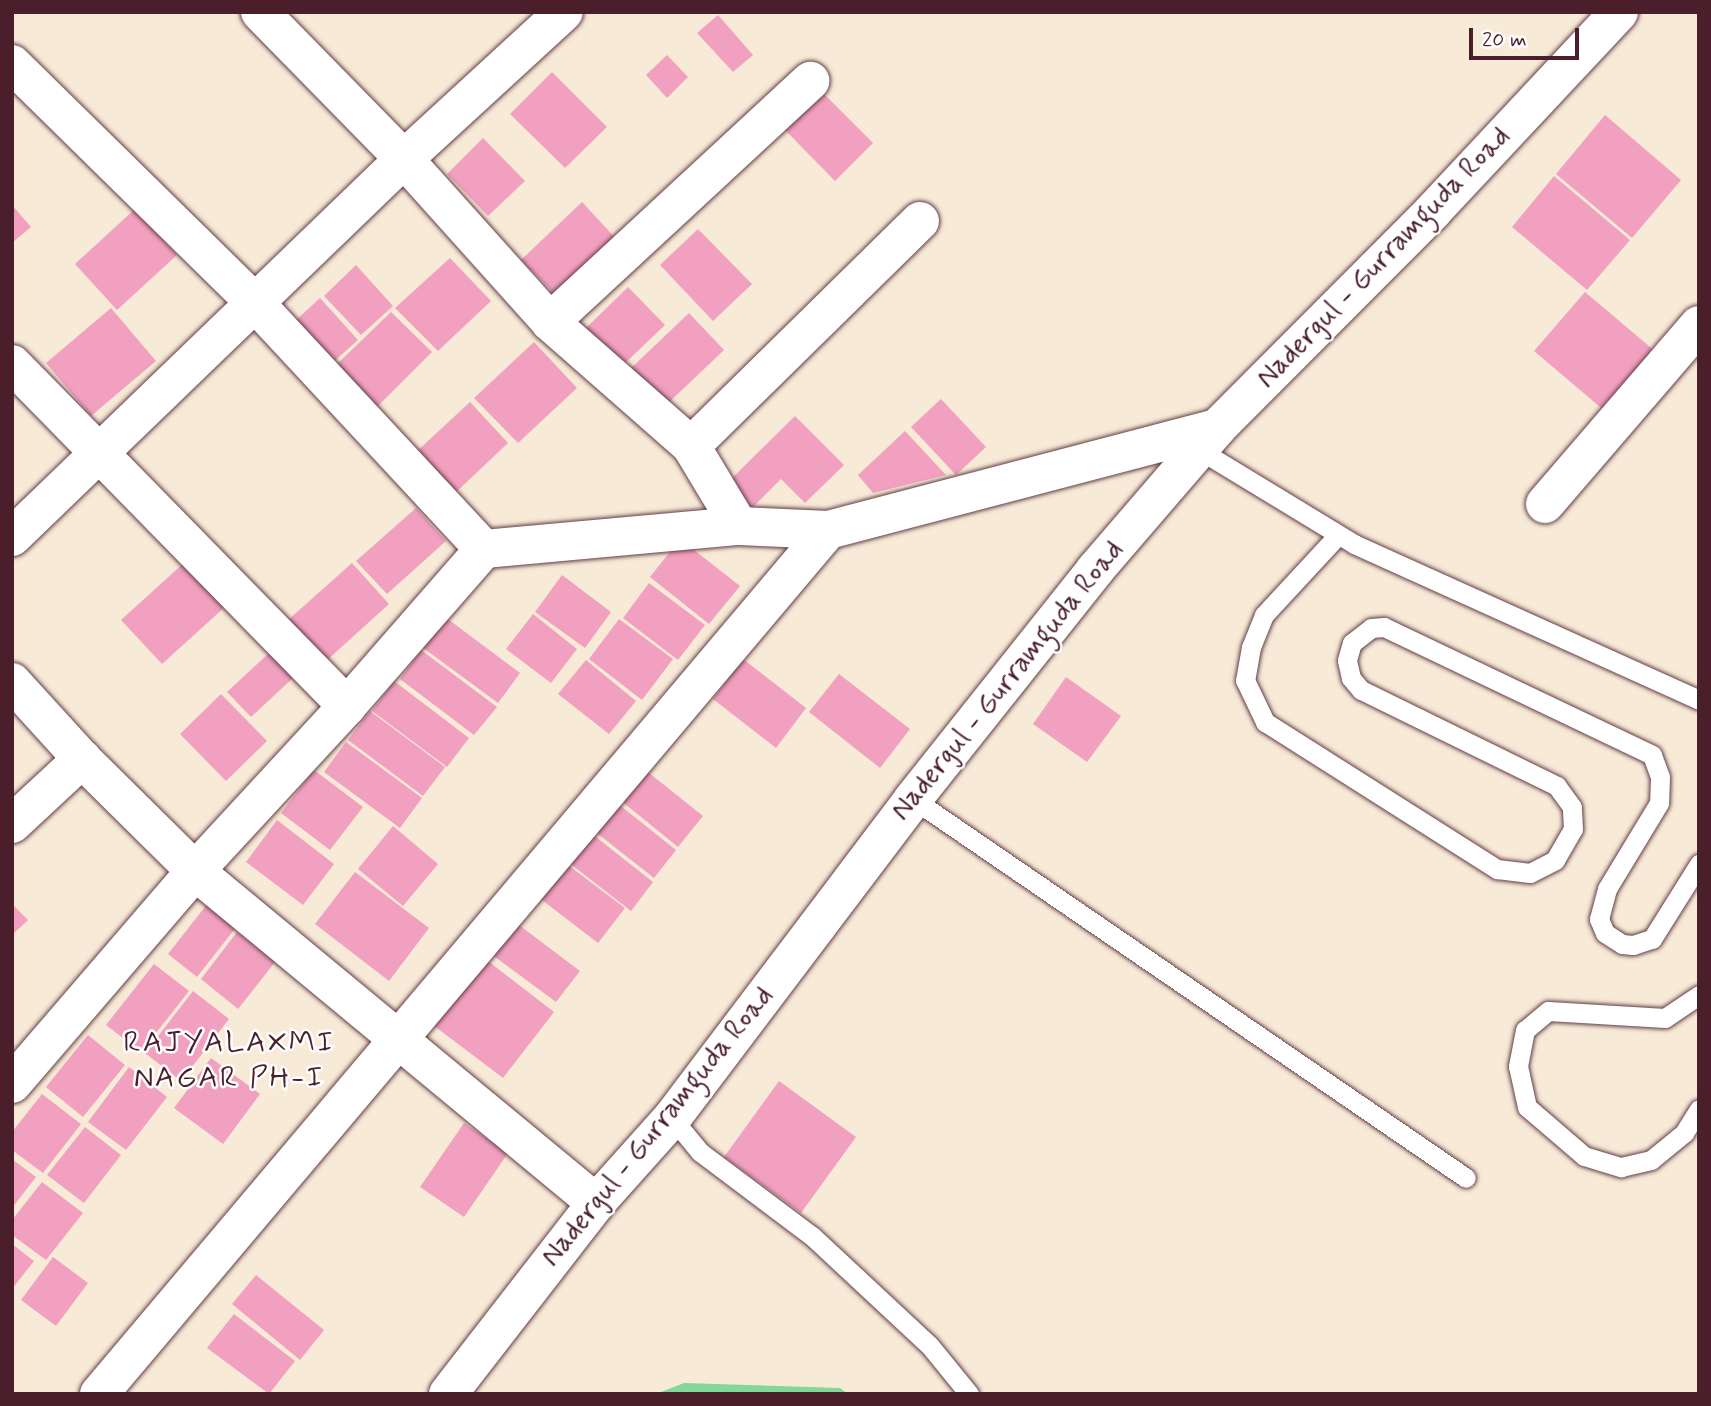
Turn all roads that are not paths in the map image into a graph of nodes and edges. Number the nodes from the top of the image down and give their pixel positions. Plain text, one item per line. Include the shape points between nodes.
1 (260, 12) edge
2 (564, 12) edge
3 (1619, 12) edge
4 (12, 64) edge
5 (810, 81) dead end
6 (404, 159) junction
7 (920, 221) dead end
8 (256, 304) junction
9 (550, 321) junction
10 (1699, 325) edge
11 (12, 364) edge
12 (1208, 439) junction
13 (691, 446) junction
14 (100, 456) junction
15 (1545, 505) dead end
16 (739, 526) junction
17 (828, 530) junction
18 (1338, 535) junction
19 (12, 537) edge
20 (484, 549) junction
21 (12, 682) edge
22 (1699, 700) edge
23 (347, 706) junction
24 (82, 759) junction
25 (914, 799) junction
26 (12, 824) edge
27 (1699, 864) edge
28 (195, 871) junction
29 (1699, 995) edge
30 (397, 1040) junction
31 (12, 1084) edge
32 (1699, 1109) edge
33 (672, 1118) junction
34 (1466, 1178) dead end
35 (596, 1203) junction
36 (99, 1394) edge
37 (448, 1394) edge
38 (968, 1394) edge

1 - 6 street
2 - 6 street
3 - 12 street, Nadergul - Gurramguda Road via 1433,211
4 - 8 street
5 - 9 street
6 - 8 street
6 - 9 street
7 - 13 street
8 - 14 street
8 - 20 street
9 - 13 street
10 - 15 street
11 - 14 street
12 - 17 street
12 - 18 lane
12 - 25 street, Nadergul - Gurramguda Road via 1095,570
13 - 16 street
14 - 19 street
14 - 23 street
16 - 17 street
16 - 20 street
17 - 30 street
18 - 22 lane
18 - 27 lane via 1264,615 1251,647 1245,680 1265,722 1497,869 1530,873 1555,860 1573,829 1572,807 1557,786 1362,690 1351,678 1347,660 1352,643 1371,628 1384,627 1651,755 1660,777 1659,803 1607,889 1599,919 1605,933 1633,946 1653,939
20 - 23 street
21 - 24 street
23 - 28 street
24 - 26 street
24 - 28 street
25 - 33 street, Nadergul - Gurramguda Road
25 - 34 lane
28 - 30 street
28 - 31 street
29 - 32 lane via 1665,1018 1548,1011 1525,1030 1518,1066 1528,1107 1584,1156 1621,1167 1651,1160 1684,1133
30 - 35 street
30 - 36 street
33 - 35 street, Nadergul - Gurramguda Road
33 - 38 lane via 700,1152 822,1245 930,1346
35 - 37 street, Nadergul - Gurramguda Road

